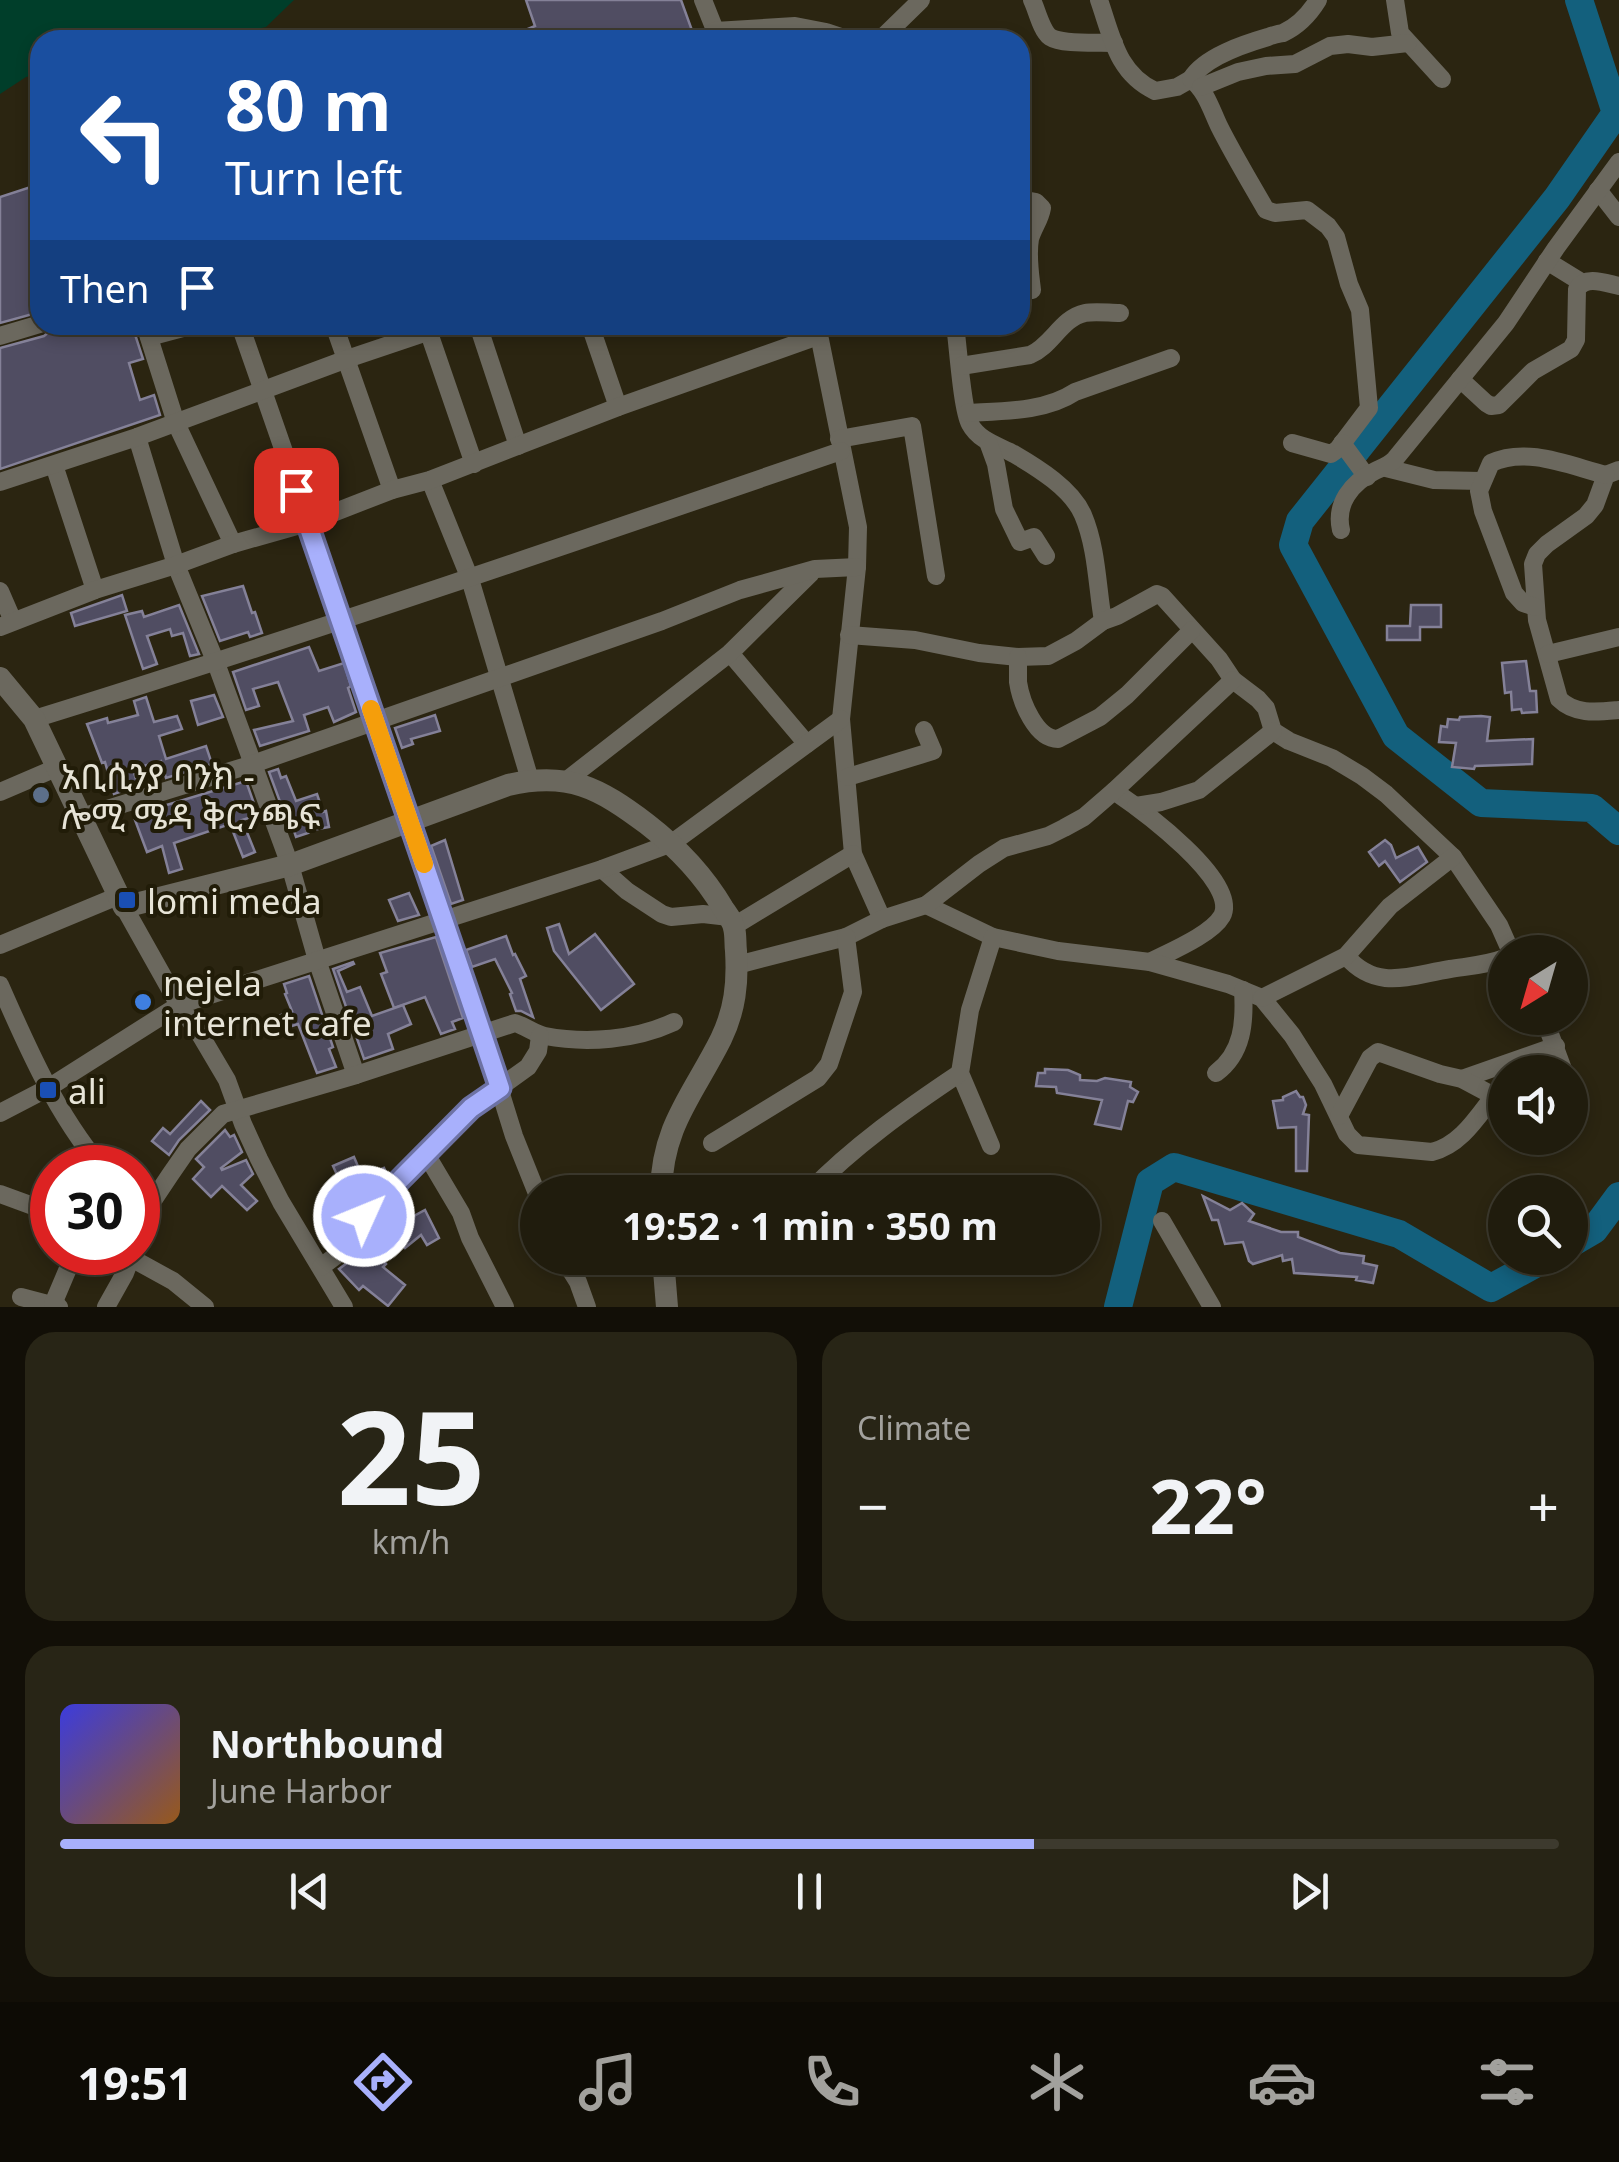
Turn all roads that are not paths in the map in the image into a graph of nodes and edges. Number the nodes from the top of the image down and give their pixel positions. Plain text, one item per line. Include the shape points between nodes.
1 (702, 0) edge
2 (922, 0) edge
3 (1032, 0) edge
4 (1099, 0) edge
5 (1318, 0) edge
6 (1395, 0) edge
7 (714, 30) edge
8 (764, 30) edge
9 (816, 30) edge
10 (890, 30) edge
11 (1114, 43) junction
12 (1408, 43) junction
13 (1442, 79) dead end
14 (1196, 83) junction
15 (1619, 162) edge
16 (1598, 190) junction
17 (1030, 200) edge
18 (1619, 217) edge
19 (1030, 241) edge
20 (1547, 261) junction
21 (1030, 272) edge
22 (1581, 282) junction
23 (1619, 286) edge
24 (1032, 290) dead end
25 (1120, 313) dead end
26 (30, 327) edge
27 (148, 335) edge
28 (243, 335) edge
29 (338, 335) edge
30 (424, 335) edge
31 (431, 335) edge
32 (481, 335) edge
33 (593, 335) edge
34 (805, 335) edge
35 (819, 335) edge
36 (957, 335) edge
37 (0, 336) edge
38 (1171, 358) dead end
39 (347, 359) junction
40 (961, 366) junction
41 (1460, 379) junction
42 (262, 390) junction
43 (618, 407) junction
44 (967, 414) junction
45 (176, 423) junction
46 (136, 437) junction
47 (988, 442) junction
48 (1292, 443) dead end
49 (1343, 444) junction
50 (840, 445) junction
51 (518, 446) junction
52 (474, 464) junction
53 (54, 465) junction
54 (1386, 468) junction
55 (1612, 472) edge
56 (1366, 476) junction
57 (430, 480) junction
58 (1481, 481) junction
59 (0, 482) edge
60 (392, 490) junction
61 (308, 522) junction
62 (1341, 530) dead end
63 (234, 544) junction
64 (1046, 556) dead end
65 (176, 565) junction
66 (856, 566) junction
67 (815, 569) junction
68 (936, 576) dead end
69 (470, 578) junction
70 (95, 590) junction
71 (0, 591) edge
72 (1535, 608) junction
73 (343, 620) junction
74 (1103, 621) junction
75 (6, 624) edge
76 (1192, 630) junction
77 (849, 635) junction
78 (1619, 637) edge
79 (730, 653) junction
80 (1548, 654) junction
81 (1018, 657) junction
82 (216, 662) junction
83 (0, 678) edge
84 (499, 679) junction
85 (1234, 680) junction
86 (1619, 710) edge
87 (841, 719) junction
88 (34, 720) junction
89 (375, 721) junction
90 (924, 730) dead end
91 (1273, 731) junction
92 (807, 744) junction
93 (253, 764) junction
94 (56, 768) junction
95 (848, 778) junction
96 (530, 780) junction
97 (567, 780) junction
98 (0, 792) edge
99 (1114, 792) junction
100 (1136, 806) junction
101 (81, 817) junction
102 (409, 822) junction
103 (672, 844) junction
104 (853, 854) junction
105 (1453, 857) junction
106 (290, 865) junction
107 (602, 869) junction
108 (121, 902) junction
109 (926, 905) junction
110 (444, 920) junction
111 (882, 920) junction
112 (732, 922) junction
113 (1504, 935) edge
114 (993, 936) junction
115 (846, 938) junction
116 (0, 944) edge
117 (1346, 956) junction
118 (317, 960) junction
119 (1150, 962) junction
120 (1488, 964) edge
121 (737, 965) junction
122 (0, 984) edge
123 (1244, 990) junction
124 (1262, 998) junction
125 (180, 1005) junction
126 (674, 1022) dead end
127 (482, 1032) junction
128 (1551, 1035) edge
129 (540, 1036) junction
130 (1556, 1046) junction
131 (1559, 1055) edge
132 (960, 1073) junction
133 (1216, 1073) dead end
134 (356, 1075) junction
135 (1462, 1080) junction
136 (48, 1088) junction
137 (500, 1088) junction
138 (1488, 1094) edge
139 (239, 1110) junction
140 (1488, 1110) edge
141 (0, 1113) edge
142 (1339, 1116) junction
143 (712, 1144) dead end
144 (83, 1145) edge
145 (992, 1146) dead end
146 (426, 1154) junction
147 (530, 1175) edge
148 (662, 1175) edge
149 (827, 1175) edge
150 (160, 1181) edge
151 (0, 1194) edge
152 (30, 1205) edge
153 (1162, 1221) dead end
154 (320, 1267) junction
155 (160, 1271) edge
156 (67, 1275) edge
157 (125, 1275) edge
158 (574, 1275) edge
159 (664, 1275) edge
160 (0, 1294) edge
161 (20, 1302) edge
162 (115, 1303) edge
163 (56, 1306) edge
164 (201, 1306) edge
165 (347, 1306) edge
166 (504, 1307) edge
167 (587, 1307) edge
168 (667, 1307) edge
169 (1212, 1307) edge

1 - 7 street
2 - 10 street
3 - 11 street via 1050,36
4 - 11 street
5 - 14 street via 1283,33 1199,67
6 - 12 street via 1397,26
8 - 9 street
11 - 14 street via 1131,76 1155,91
12 - 13 street
12 - 14 street via 1330,46 1295,64
14 - 49 street via 1266,210 1307,210 1336,238 1360,310 1370,401
15 - 16 street
16 - 18 street
16 - 20 street
17 - 19 street via 1042,208
20 - 22 street
20 - 41 street
21 - 24 street
22 - 23 street
22 - 41 street via 1571,349 1533,371 1499,405 1486,403
25 - 40 street via 1085,313 1040,350
26 - 37 street
27 - 45 street
28 - 42 street
29 - 39 street
30 - 39 street
31 - 52 street
32 - 51 street
33 - 43 street
34 - 43 street
35 - 50 street
36 - 40 street
38 - 44 street via 1062,401
39 - 42 street
39 - 60 street
40 - 44 street
41 - 54 street
42 - 45 street
42 - 61 street
43 - 51 street
44 - 47 street
45 - 46 street
45 - 63 street
46 - 53 street
46 - 65 street
47 - 64 street via 1013,530 1020,542 1034,537
47 - 74 street via 1030,464 1077,505 1096,562
48 - 49 street via 1327,455
49 - 56 street
50 - 66 street via 858,527
50 - 68 street via 912,426
50 - 69 street
51 - 52 street
52 - 57 street
53 - 59 street
53 - 70 street
54 - 56 street
54 - 58 street via 1434,480
55 - 58 street via 1526,457 1490,463
55 - 72 street via 1586,516 1537,554
56 - 62 street via 1340,504
57 - 60 street
57 - 69 street
58 - 72 street via 1483,511 1514,593
60 - 61 street
61 - 63 street
61 - 73 street
63 - 65 street
65 - 70 street
65 - 82 street
66 - 67 street
66 - 77 street
67 - 79 street
67 - 84 street
69 - 73 street
69 - 84 street
70 - 75 street
71 - 75 street
72 - 80 street
73 - 82 street
73 - 89 street
74 - 76 street via 1157,594
74 - 81 street via 1060,652
76 - 81 street via 1100,717 1053,740 1029,713 1018,685
76 - 85 street
77 - 81 street
77 - 87 street
78 - 80 street
79 - 92 street
79 - 97 street
80 - 86 street via 1568,708
82 - 88 street
82 - 93 street
83 - 88 street
84 - 89 street
84 - 96 street
85 - 91 street via 1266,708
85 - 99 street
87 - 92 street
87 - 95 street
88 - 94 street
89 - 93 street
89 - 102 street
90 - 95 street via 933,750
91 - 100 street via 1199,790
91 - 105 street via 1362,776
92 - 103 street
93 - 101 street
93 - 106 street
94 - 98 street
94 - 101 street
95 - 104 street
96 - 97 street
96 - 102 street
97 - 103 street via 604,794
99 - 100 street
99 - 109 street via 1064,828 1004,848
100 - 119 street via 1186,847 1224,901 1215,924
101 - 108 street
102 - 106 street
102 - 110 street
103 - 107 street
103 - 112 street
104 - 111 street
104 - 112 street
105 - 113 street
105 - 117 street via 1390,906
106 - 108 street
106 - 118 street
107 - 110 street
107 - 112 street via 662,914
108 - 116 street
108 - 125 street
109 - 111 street
109 - 114 street
110 - 118 street
110 - 127 street
111 - 115 street
112 - 121 street
114 - 119 street
114 - 132 street via 970,1010
115 - 121 street
115 - 143 street via 854,992 830,1064
117 - 120 street via 1370,974 1400,980
117 - 124 street
118 - 125 street
118 - 134 street
119 - 123 street
121 - 148 street via 730,1020 678,1112
122 - 136 street
123 - 124 street
123 - 133 street via 1239,1044
124 - 142 street via 1292,1034
125 - 136 street
125 - 139 street
126 - 129 street via 619,1037
127 - 129 street via 515,1023
127 - 134 street
127 - 137 street
128 - 130 street
129 - 137 street via 528,1067
130 - 131 street
130 - 135 street
132 - 145 street
132 - 149 street
134 - 139 street
135 - 138 street
135 - 142 street via 1376,1053
136 - 141 street
136 - 144 street
137 - 146 street
137 - 147 street
139 - 150 street via 223,1114
139 - 154 street
140 - 142 street via 1450,1146 1432,1152 1365,1148 1347,1134
146 - 154 street via 364,1216 360,1235
146 - 166 street
151 - 152 street
153 - 169 street
154 - 165 street
155 - 164 street
156 - 163 street
157 - 162 street
158 - 167 street
159 - 168 street
160 - 161 street
161 - 163 street

